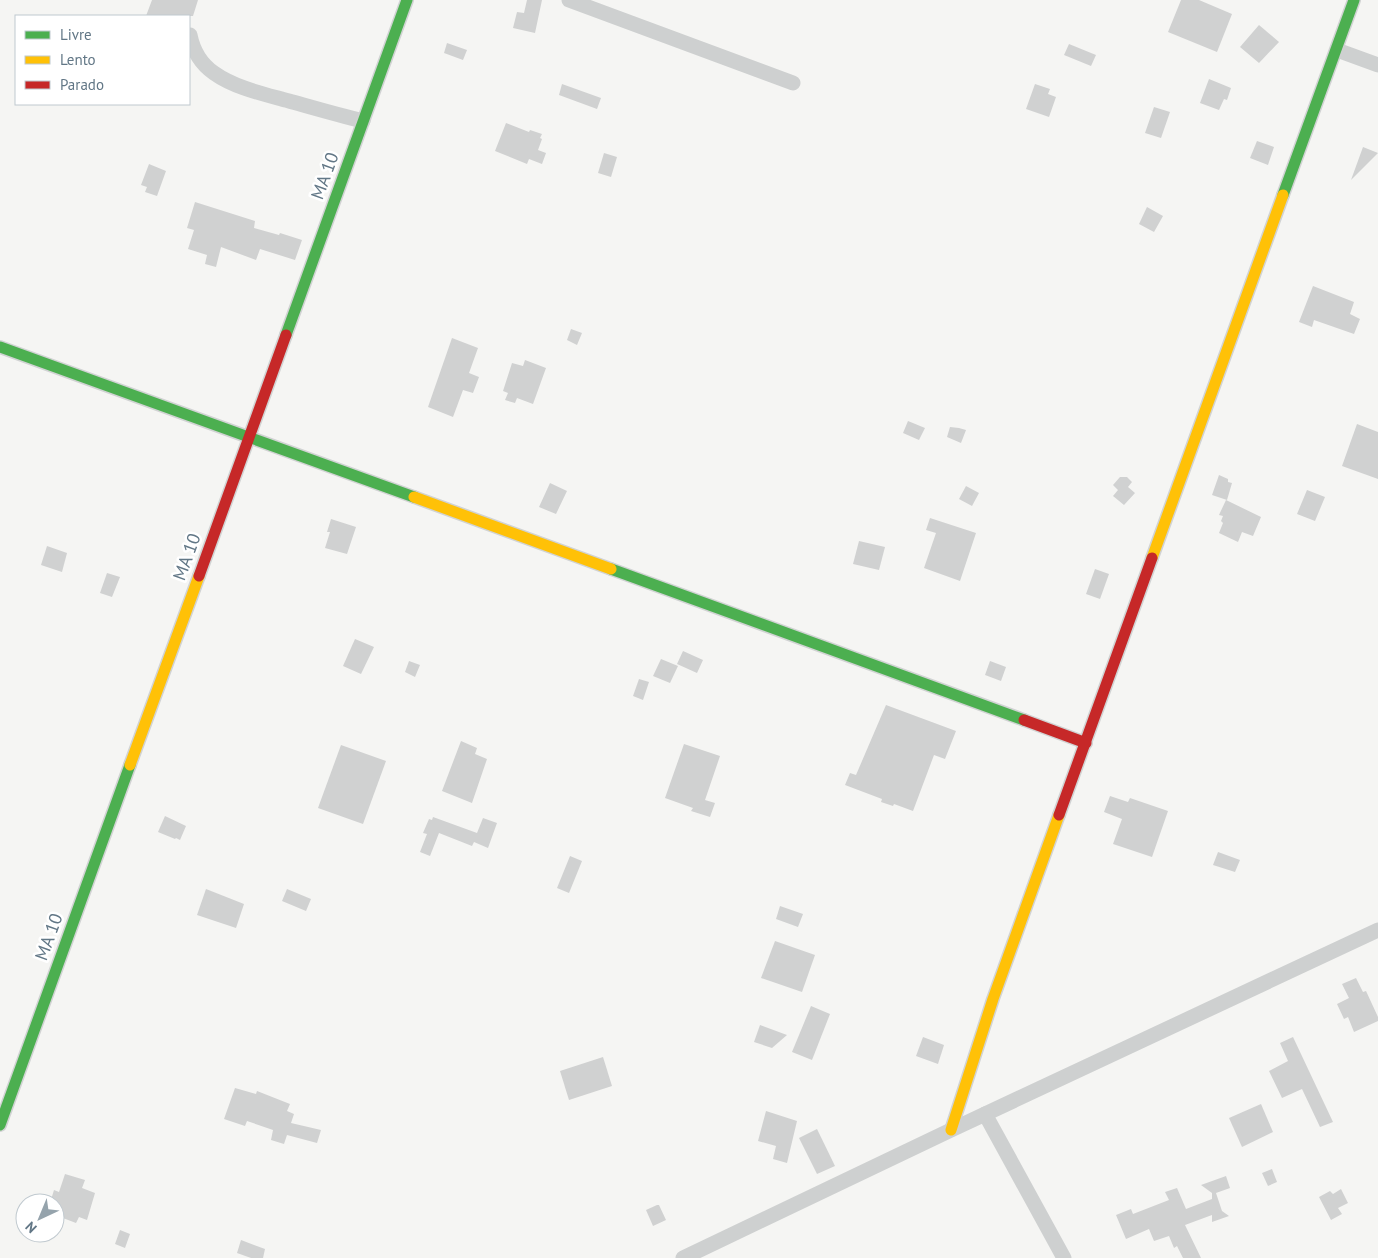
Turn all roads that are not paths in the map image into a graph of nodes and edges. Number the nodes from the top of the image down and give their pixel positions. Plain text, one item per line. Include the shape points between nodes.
1 (407, 0) edge
2 (569, 0) edge
3 (1354, 0) edge
4 (190, 35) dead end
5 (1337, 50) junction
6 (1378, 65) edge
7 (793, 83) dead end
8 (363, 121) junction
9 (0, 347) edge
10 (249, 436) junction
11 (1086, 743) junction
12 (1378, 930) edge
13 (984, 1114) junction
14 (0, 1125) edge
15 (951, 1130) junction
16 (683, 1258) edge
17 (1064, 1258) edge

1 - 8 street, MA 10
2 - 7 street
3 - 5 street
4 - 8 street via 192,46 202,62 228,81
5 - 6 street
5 - 11 street
8 - 10 street, MA 10
9 - 10 street
10 - 11 street
10 - 14 street, MA 10
11 - 15 street via 993,999
12 - 13 street
13 - 15 street
13 - 17 street
15 - 16 street

